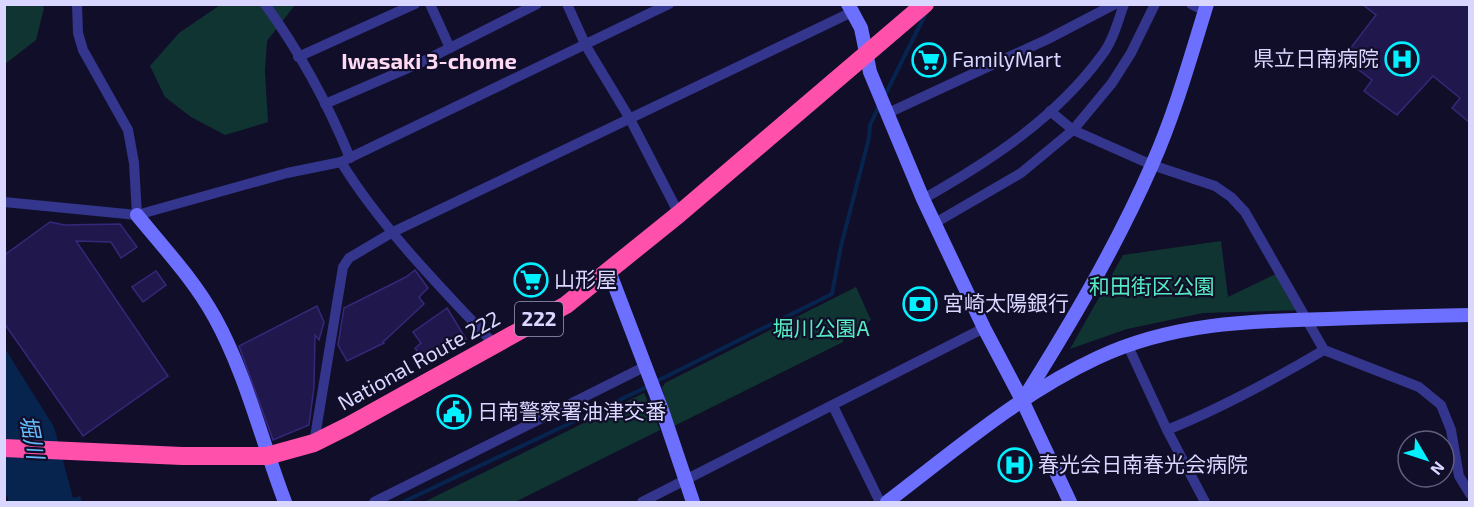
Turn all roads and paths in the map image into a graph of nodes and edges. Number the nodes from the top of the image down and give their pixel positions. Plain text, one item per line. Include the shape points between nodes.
1 (77, 4) edge
2 (265, 4) edge
3 (415, 4) edge
4 (430, 4) edge
5 (537, 4) edge
6 (567, 4) edge
7 (669, 4) edge
8 (925, 4) edge
9 (1115, 4) edge
10 (1124, 4) edge
11 (1155, 4) edge
12 (1191, 4) edge
13 (850, 8) edge
14 (1206, 8) edge
15 (586, 46) junction
16 (450, 48) junction
17 (866, 56) junction
18 (298, 57) junction
19 (325, 104) junction
20 (1050, 111) junction
21 (888, 113) junction
22 (630, 118) junction
23 (1073, 130) junction
24 (346, 160) junction
25 (1152, 165) junction
26 (923, 199) junction
27 (4, 202) edge
28 (679, 214) junction
29 (137, 215) junction
30 (935, 223) junction
31 (393, 232) junction
32 (609, 272) junction
33 (1470, 315) edge
34 (1307, 319) junction
35 (984, 328) junction
36 (495, 345) junction
37 (1128, 346) junction
38 (1324, 350) junction
39 (646, 371) junction
40 (1022, 400) junction
41 (833, 406) junction
42 (1167, 430) junction
43 (314, 443) junction
44 (4, 448) edge
45 (267, 456) junction
46 (685, 480) junction
47 (1470, 494) edge
48 (1201, 501) edge
49 (285, 502) edge
50 (374, 502) edge
51 (642, 502) edge
52 (693, 502) edge
53 (880, 502) edge
54 (887, 502) edge
55 (1070, 502) edge

1 - 29 street via 83,50 128,130
2 - 18 street
3 - 18 street
4 - 16 street
5 - 16 street
6 - 15 street
7 - 15 street
8 - 17 highway, National Route 222 / 222
9 - 21 street
10 - 20 street via 1102,55
11 - 23 street via 1112,83
12 - 14 street
13 - 17 street via 861,28
13 - 22 street
14 - 25 street via 1179,97
15 - 22 street
15 - 24 street
16 - 19 street
17 - 21 street
17 - 28 highway, National Route 222 / 222
18 - 19 street
19 - 24 street
20 - 23 street
20 - 26 street via 1006,147
21 - 26 street
22 - 28 street
22 - 31 street
23 - 25 street
23 - 30 street via 1021,173
24 - 29 street
24 - 31 street via 359,190
25 - 34 street via 1215,186 1231,197 1245,212
25 - 40 street via 1087,295
26 - 30 street
27 - 29 street
28 - 32 highway, National Route 222 / 222
29 - 45 street via 194,285 215,318 239,372
30 - 35 street
31 - 36 street
31 - 43 street via 350,258 343,267
32 - 36 highway, National Route 222 / 222 via 566,305
32 - 39 street
33 - 34 street
34 - 37 street via 1232,322 1181,330
34 - 38 street
35 - 40 street
35 - 41 street
36 - 43 highway, National Route 222 / 222
37 - 40 street
37 - 42 street
38 - 42 street via 1203,416
38 - 47 street via 1419,387 1442,405 1458,476
39 - 46 street
39 - 50 street
40 - 54 street
40 - 55 street
41 - 46 street
41 - 53 street
42 - 48 street
43 - 45 highway, National Route 222 / 222
44 - 45 highway, National Route 222 / 222
45 - 49 street
46 - 51 street
46 - 52 street

